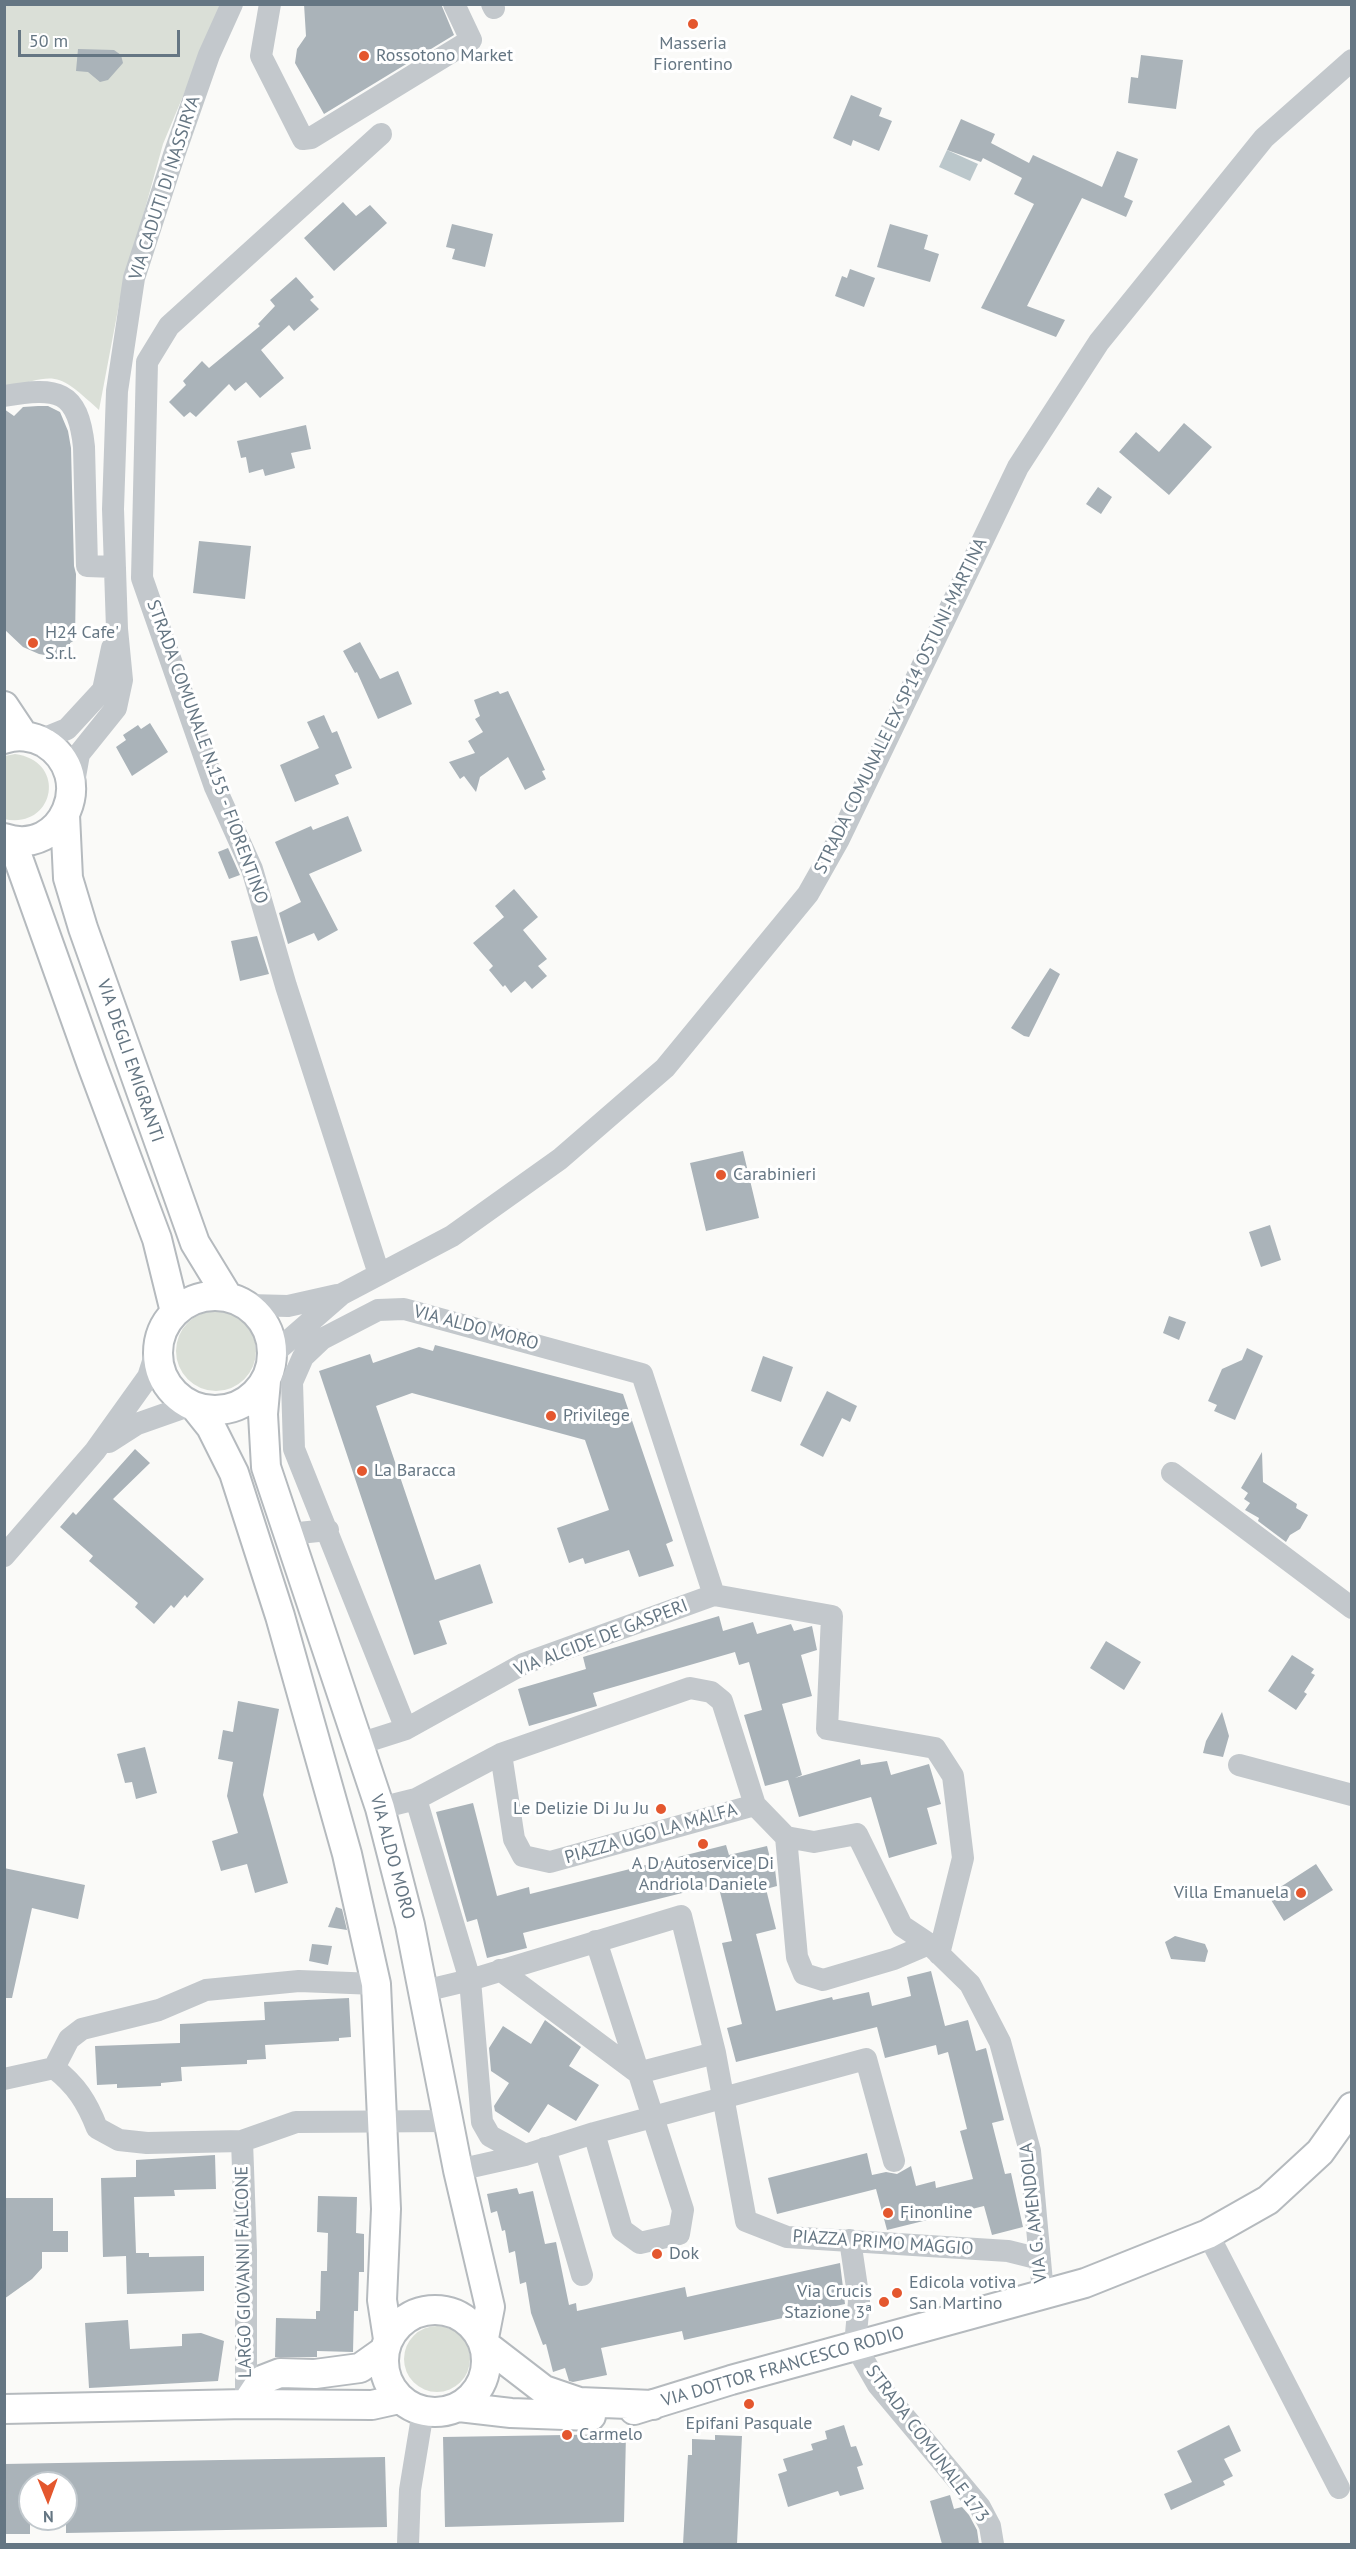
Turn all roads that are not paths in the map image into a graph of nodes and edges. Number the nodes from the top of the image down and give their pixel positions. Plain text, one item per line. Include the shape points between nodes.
1 (232, 4) edge
2 (270, 4) edge
3 (454, 4) edge
4 (1352, 60) edge
5 (381, 134) dead end
6 (4, 396) edge
7 (115, 567) junction
8 (117, 629) junction
9 (4, 706) edge
10 (23, 738) edge
11 (68, 807) junction
12 (8, 839) edge
13 (379, 1274) junction
14 (342, 1294) junction
15 (238, 1301) junction
16 (175, 1312) junction
17 (157, 1349) junction
18 (273, 1354) junction
19 (266, 1381) junction
20 (193, 1406) junction
21 (95, 1451) junction
22 (1172, 1473) dead end
23 (328, 1530) junction
24 (289, 1534) junction
25 (8, 1547) edge
26 (714, 1596) junction
27 (1352, 1608) edge
28 (406, 1729) junction
29 (359, 1744) junction
30 (501, 1755) junction
31 (1239, 1765) dead end
32 (1352, 1795) edge
33 (416, 1799) junction
34 (755, 1805) junction
35 (380, 1808) junction
36 (786, 1837) junction
37 (596, 1941) junction
38 (934, 1949) junction
39 (500, 1970) junction
40 (470, 1980) junction
41 (376, 1984) junction
42 (424, 1991) junction
43 (715, 2054) junction
44 (54, 2067) junction
45 (638, 2073) junction
46 (4, 2079) edge
47 (723, 2097) junction
48 (1352, 2107) edge
49 (652, 2118) junction
50 (382, 2121) junction
51 (449, 2121) junction
52 (594, 2133) junction
53 (242, 2141) junction
54 (535, 2152) junction
55 (894, 2161) dead end
56 (458, 2170) junction
57 (1208, 2234) junction
58 (850, 2240) junction
59 (1040, 2259) junction
60 (582, 2275) dead end
61 (1043, 2294) junction
62 (483, 2343) junction
63 (386, 2345) junction
64 (855, 2345) junction
65 (246, 2404) junction
66 (411, 2405) junction
67 (652, 2405) junction
68 (459, 2407) junction
69 (4, 2409) edge
70 (1339, 2488) dead end
71 (408, 2544) edge
72 (993, 2544) edge

1 - 7 street, VIA CADUTI DI NASSIRYA via 189,110 134,278 117,391
2 - 3 street via 261,56 303,139 311,138 471,40
4 - 13 street, STRADA COMUNALE EX SP14 OSTUNI-MARTINA via 1264,138 1099,342 1018,466 839,839 808,894 665,1068 560,1159 452,1236
5 - 13 street, STRADA COMUNALE N.155 - FIORENTINO via 169,326 147,362 142,578 215,787 252,869
6 - 7 street via 33,391 62,395 75,408 84,447 87,566
7 - 8 street, VIA CADUTI DI NASSIRYA
8 - 10 street, VIA CADUTI DI NASSIRYA via 103,690 67,729
8 - 11 street, VIA CADUTI DI NASSIRYA via 122,680 116,708 79,754
9 - 10 main road, VIA DEGLI EMIGRANTI
10 - 11 main road, VIA DEGLI EMIGRANTI via 56,749 66,764 72,780
11 - 12 main road, VIA DEGLI EMIGRANTI via 56,827 43,836
11 - 15 main road, VIA DEGLI EMIGRANTI via 68,878 84,928 196,1246
12 - 16 main road, VIA DEGLI EMIGRANTI via 157,1239
13 - 14 street, STRADA COMUNALE EX SP14 OSTUNI-MARTINA
14 - 15 street, STRADA COMUNALE EX SP14 OSTUNI-MARTINA via 288,1306
14 - 18 street, STRADA COMUNALE EX SP14 OSTUNI-MARTINA
15 - 16 main road via 209,1296 190,1301
15 - 18 main road via 261,1318 270,1335
16 - 17 main road via 166,1322
17 - 20 main road via 165,1382 176,1396
17 - 21 street via 148,1377
18 - 19 main road
19 - 20 main road via 243,1404 211,1410
19 - 24 main road, VIA ALDO MORO via 266,1467
20 - 21 street via 137,1424
20 - 41 main road via 212,1427 234,1473 277,1605 347,1854
21 - 25 street
22 - 27 street
23 - 24 street
23 - 26 street, VIA ALDO MORO via 294,1449 292,1382 303,1357 321,1339 378,1310 404,1309 642,1374
23 - 28 street, VIA ALDO MORO
24 - 29 main road, VIA ALDO MORO
26 - 28 street, VIA ALCIDE DE GASPERI via 523,1664
26 - 38 street via 832,1616 827,1729 935,1748 953,1776 963,1858
28 - 29 street, VIA ALCIDE DE GASPERI
29 - 35 main road, VIA ALDO MORO
30 - 33 street, PIAZZA UGO LA MALFA
30 - 34 street, PIAZZA UGO LA MALFA via 514,1839 524,1856 550,1862
30 - 34 street, PIAZZA UGO LA MALFA via 690,1688 711,1692 722,1701 728,1714
31 - 32 street
33 - 35 street, PIAZZA UGO LA MALFA
33 - 40 street
34 - 36 street
35 - 42 main road, VIA ALDO MORO
36 - 38 street, VIA G. AMENDOLA via 814,1842 857,1834 902,1926
36 - 38 street via 797,1957 804,1974 823,1980
37 - 39 street, PIAZZA PRIMO MAGGIO
37 - 43 street, PIAZZA PRIMO MAGGIO via 681,1916
37 - 45 street
38 - 59 street, VIA G. AMENDOLA via 970,1984 1000,2042 1030,2151
39 - 40 street, PIAZZA PRIMO MAGGIO
39 - 45 street
40 - 42 street, PIAZZA PRIMO MAGGIO
40 - 54 street via 482,2122 490,2136
41 - 44 street via 299,1981 206,1990 159,2010 82,2029 69,2038
41 - 50 main road
42 - 51 main road, VIA ALDO MORO
43 - 45 street
43 - 47 street, PIAZZA PRIMO MAGGIO
44 - 46 street
44 - 53 street via 87,2102 97,2128 119,2140
45 - 49 street
47 - 49 street
47 - 55 street via 866,2059
47 - 58 street, PIAZZA PRIMO MAGGIO via 746,2221 787,2237
48 - 57 main road, VIA DOTTOR FRANCESCO RODIO via 1320,2152 1268,2200
49 - 52 street
49 - 52 street via 683,2210 679,2234 640,2243 622,2230
50 - 51 street
50 - 53 street via 296,2122
50 - 63 main road via 386,2210 382,2300
51 - 56 main road, VIA ALDO MORO
52 - 54 street
53 - 65 street, LARGO GIOVANNI FALCONE
54 - 56 street
54 - 60 street
56 - 62 main road, VIA ALDO MORO via 490,2307
57 - 61 main road, VIA DOTTOR FRANCESCO RODIO via 1085,2283
57 - 70 street
58 - 59 street, PIAZZA PRIMO MAGGIO via 1008,2251
58 - 64 street via 859,2301
59 - 61 street, VIA G. AMENDOLA
61 - 64 main road, VIA DOTTOR FRANCESCO RODIO
62 - 63 main road, VIA DOTTOR FRANCESCO RODIO via 475,2328 461,2316 445,2310 428,2310 411,2314 397,2325
62 - 67 main road, VIA DOTTOR FRANCESCO RODIO via 544,2390 579,2402
62 - 68 main road via 486,2372 471,2398
63 - 65 main road, VIA DOTTOR FRANCESCO RODIO via 360,2368 315,2374 280,2373 262,2379
63 - 66 main road via 383,2368 389,2385
64 - 67 main road, VIA DOTTOR FRANCESCO RODIO
64 - 72 street, STRADA COMUNALE 173 via 878,2385 980,2507 990,2526
65 - 66 main road, VIA DOTTOR FRANCESCO RODIO
65 - 69 main road, VIA DOTTOR FRANCESCO RODIO
66 - 68 main road, VIA DOTTOR FRANCESCO RODIO via 436,2413
66 - 71 street
67 - 68 main road, VIA DOTTOR FRANCESCO RODIO via 614,2416

